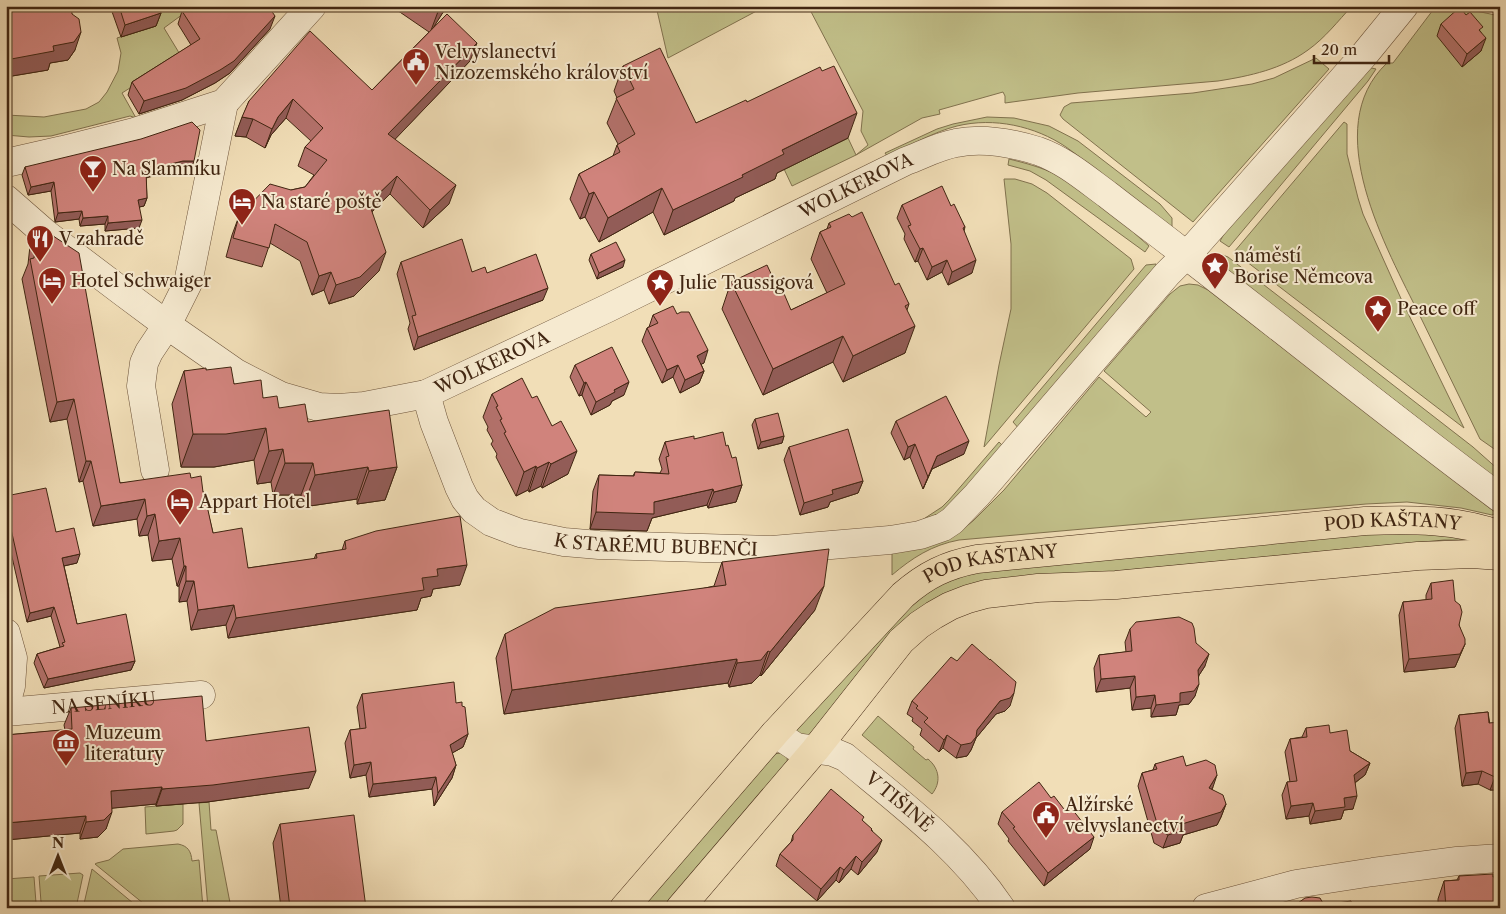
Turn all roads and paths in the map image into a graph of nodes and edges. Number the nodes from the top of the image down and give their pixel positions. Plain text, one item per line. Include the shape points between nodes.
1 (312, 6) edge
2 (1404, 6) edge
3 (224, 103) junction
4 (6, 163) edge
5 (6, 199) edge
6 (1187, 255) junction
7 (167, 325) junction
8 (426, 394) junction
9 (155, 470) dead end
10 (1500, 498) edge
11 (1500, 535) edge
12 (1500, 556) edge
13 (6, 634) edge
14 (200, 695) edge
15 (6, 704) edge
16 (6, 712) edge
17 (775, 733) junction
18 (815, 750) junction
19 (1500, 858) edge
20 (624, 908) edge
21 (680, 908) edge
22 (1001, 908) edge
23 (1206, 908) edge

1 - 3 street
2 - 6 street
3 - 4 street via 134,132
3 - 7 street via 188,283
5 - 7 street, WOLKEROVA via 46,234
6 - 8 street, WOLKEROVA via 1062,163 1003,143 977,140 955,143 906,162
6 - 8 street, K STARÉMU BUBENČI via 1167,274 963,511 943,527 920,535 772,550 599,545 520,533 491,522 465,499
6 - 10 street
7 - 8 street, WOLKEROVA via 249,381 300,402 339,408
7 - 9 street via 149,352 141,386
11 - 17 main road, POD KAŠTANY via 1462,525 1426,521 1365,521 961,562 931,574 902,595
12 - 18 main road, POD KAŠTANY via 1418,556 1116,585 1004,591 968,599 934,615 902,641
13 - 15 street via 13,658
14 - 16 street, NA SENÍKU
17 - 18 street, V TIŠINĚ via 796,747
17 - 20 main road, POD KAŠTANY
18 - 21 main road, POD KAŠTANY
18 - 22 street, V TIŠINĚ via 845,757 931,828 974,873
19 - 23 street via 1296,884

